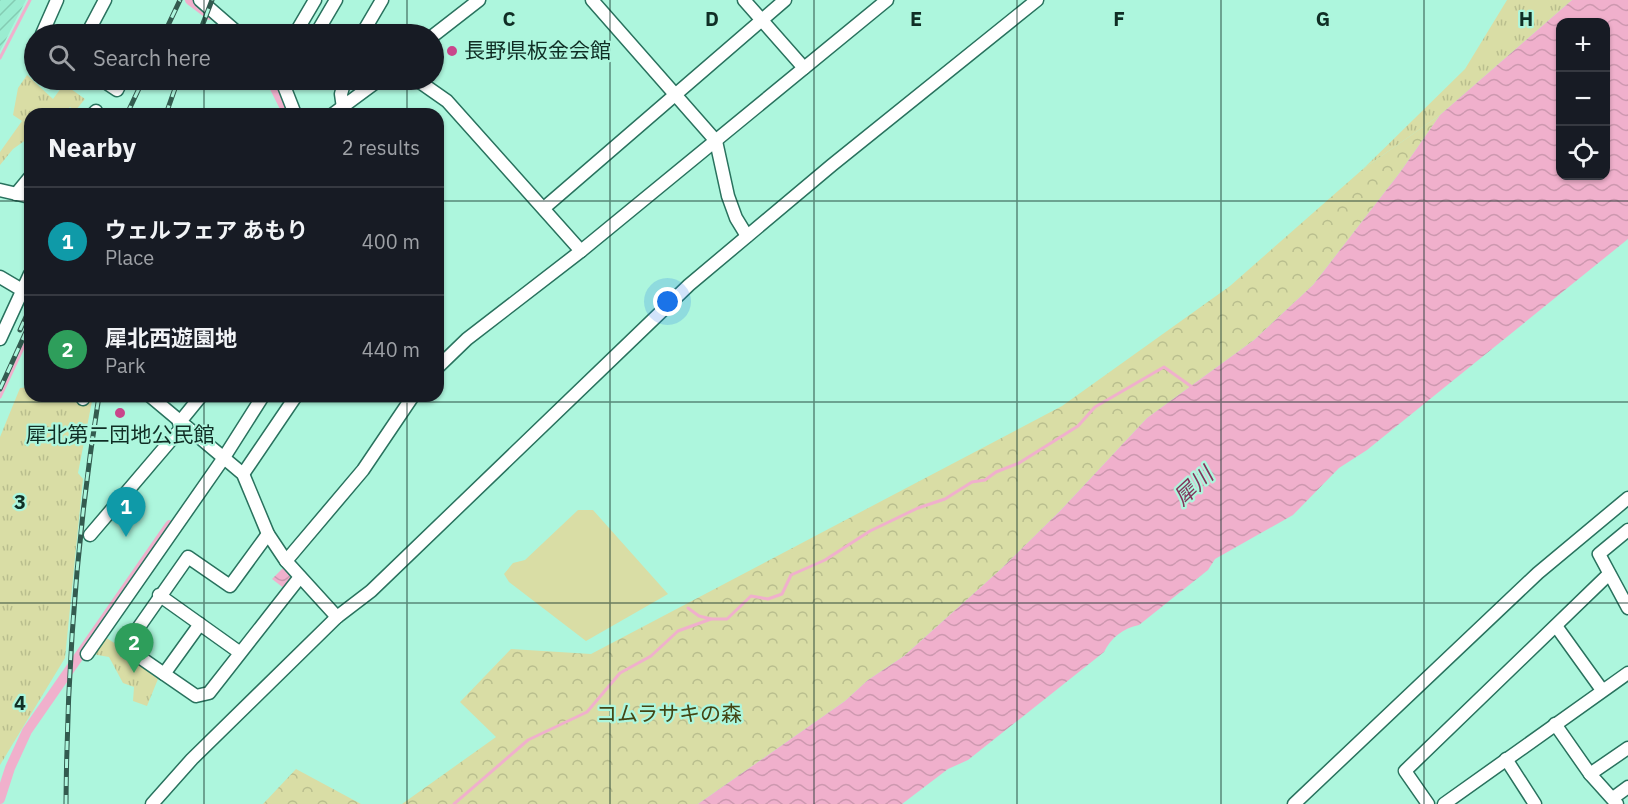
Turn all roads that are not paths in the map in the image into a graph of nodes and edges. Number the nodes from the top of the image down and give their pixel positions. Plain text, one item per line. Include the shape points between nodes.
1 (57, 0) edge
2 (105, 0) edge
3 (200, 0) edge
4 (315, 0) edge
5 (336, 0) edge
6 (382, 0) edge
7 (479, 0) edge
8 (592, 0) edge
9 (744, 0) edge
10 (785, 0) edge
11 (887, 0) edge
12 (1038, 0) edge
13 (761, 20) junction
14 (46, 24) edge
15 (92, 24) edge
16 (228, 24) edge
17 (301, 24) edge
18 (321, 24) edge
19 (368, 24) edge
20 (444, 27) edge
21 (804, 68) junction
22 (286, 90) edge
23 (342, 90) edge
24 (366, 90) edge
25 (431, 90) edge
26 (675, 93) junction
27 (293, 108) edge
28 (339, 108) edge
29 (342, 108) edge
30 (716, 141) junction
31 (24, 184) edge
32 (0, 190) edge
33 (16, 194) junction
34 (24, 196) edge
35 (544, 208) junction
36 (747, 236) junction
37 (581, 251) junction
38 (0, 277) edge
39 (24, 286) edge
40 (22, 290) junction
41 (0, 339) edge
42 (444, 362) edge
43 (157, 402) edge
44 (197, 402) edge
45 (259, 402) edge
46 (292, 402) edge
47 (409, 402) edge
48 (181, 424) junction
49 (223, 459) junction
50 (243, 474) junction
51 (1628, 498) edge
52 (1628, 530) edge
53 (268, 534) junction
54 (90, 535) dead end
55 (286, 561) junction
56 (1609, 574) junction
57 (300, 577) junction
58 (159, 595) junction
59 (1628, 608) edge
60 (337, 617) junction
61 (200, 624) junction
62 (1556, 626) junction
63 (239, 652) junction
64 (87, 654) dead end
65 (164, 674) junction
66 (1628, 674) edge
67 (1602, 690) junction
68 (1555, 724) junction
69 (1628, 748) edge
70 (1506, 759) junction
71 (1590, 774) junction
72 (1628, 787) edge
73 (1615, 801) edge
74 (152, 804) edge
75 (1294, 804) edge
76 (1428, 804) edge
77 (1444, 804) edge
78 (1535, 804) edge

1 - 14 street
2 - 15 street
3 - 16 street
4 - 17 street
5 - 18 street
6 - 19 street
7 - 20 street
8 - 26 street
9 - 13 street
10 - 13 street
11 - 21 street
12 - 36 street
13 - 21 street
13 - 26 street
21 - 30 street
22 - 27 street
23 - 28 street
24 - 29 street
25 - 35 street via 447,101
26 - 30 street
26 - 35 street
30 - 36 street via 735,218
30 - 37 street
31 - 33 street
32 - 33 street
33 - 34 street
35 - 37 street
36 - 60 street via 689,285 371,591
37 - 42 street via 467,339
38 - 40 street
39 - 40 street
40 - 41 street
43 - 48 street
44 - 48 street
45 - 49 street
46 - 50 street
47 - 55 street via 363,470
48 - 49 street
48 - 54 street
49 - 50 street
49 - 64 street
50 - 53 street
51 - 75 street via 1538,573
52 - 56 street via 1599,554
53 - 55 street
53 - 58 street via 230,586 188,556
55 - 57 street
56 - 59 street
56 - 62 street
57 - 60 street
57 - 63 street
58 - 61 street
58 - 65 street via 125,647
60 - 74 street via 192,759
61 - 63 street
61 - 65 street
62 - 67 street
62 - 76 street via 1405,771
63 - 65 street via 209,693 196,696
66 - 67 street
67 - 68 street
68 - 70 street
68 - 71 street
69 - 71 street
70 - 77 street
70 - 78 street
71 - 73 street
72 - 73 street

